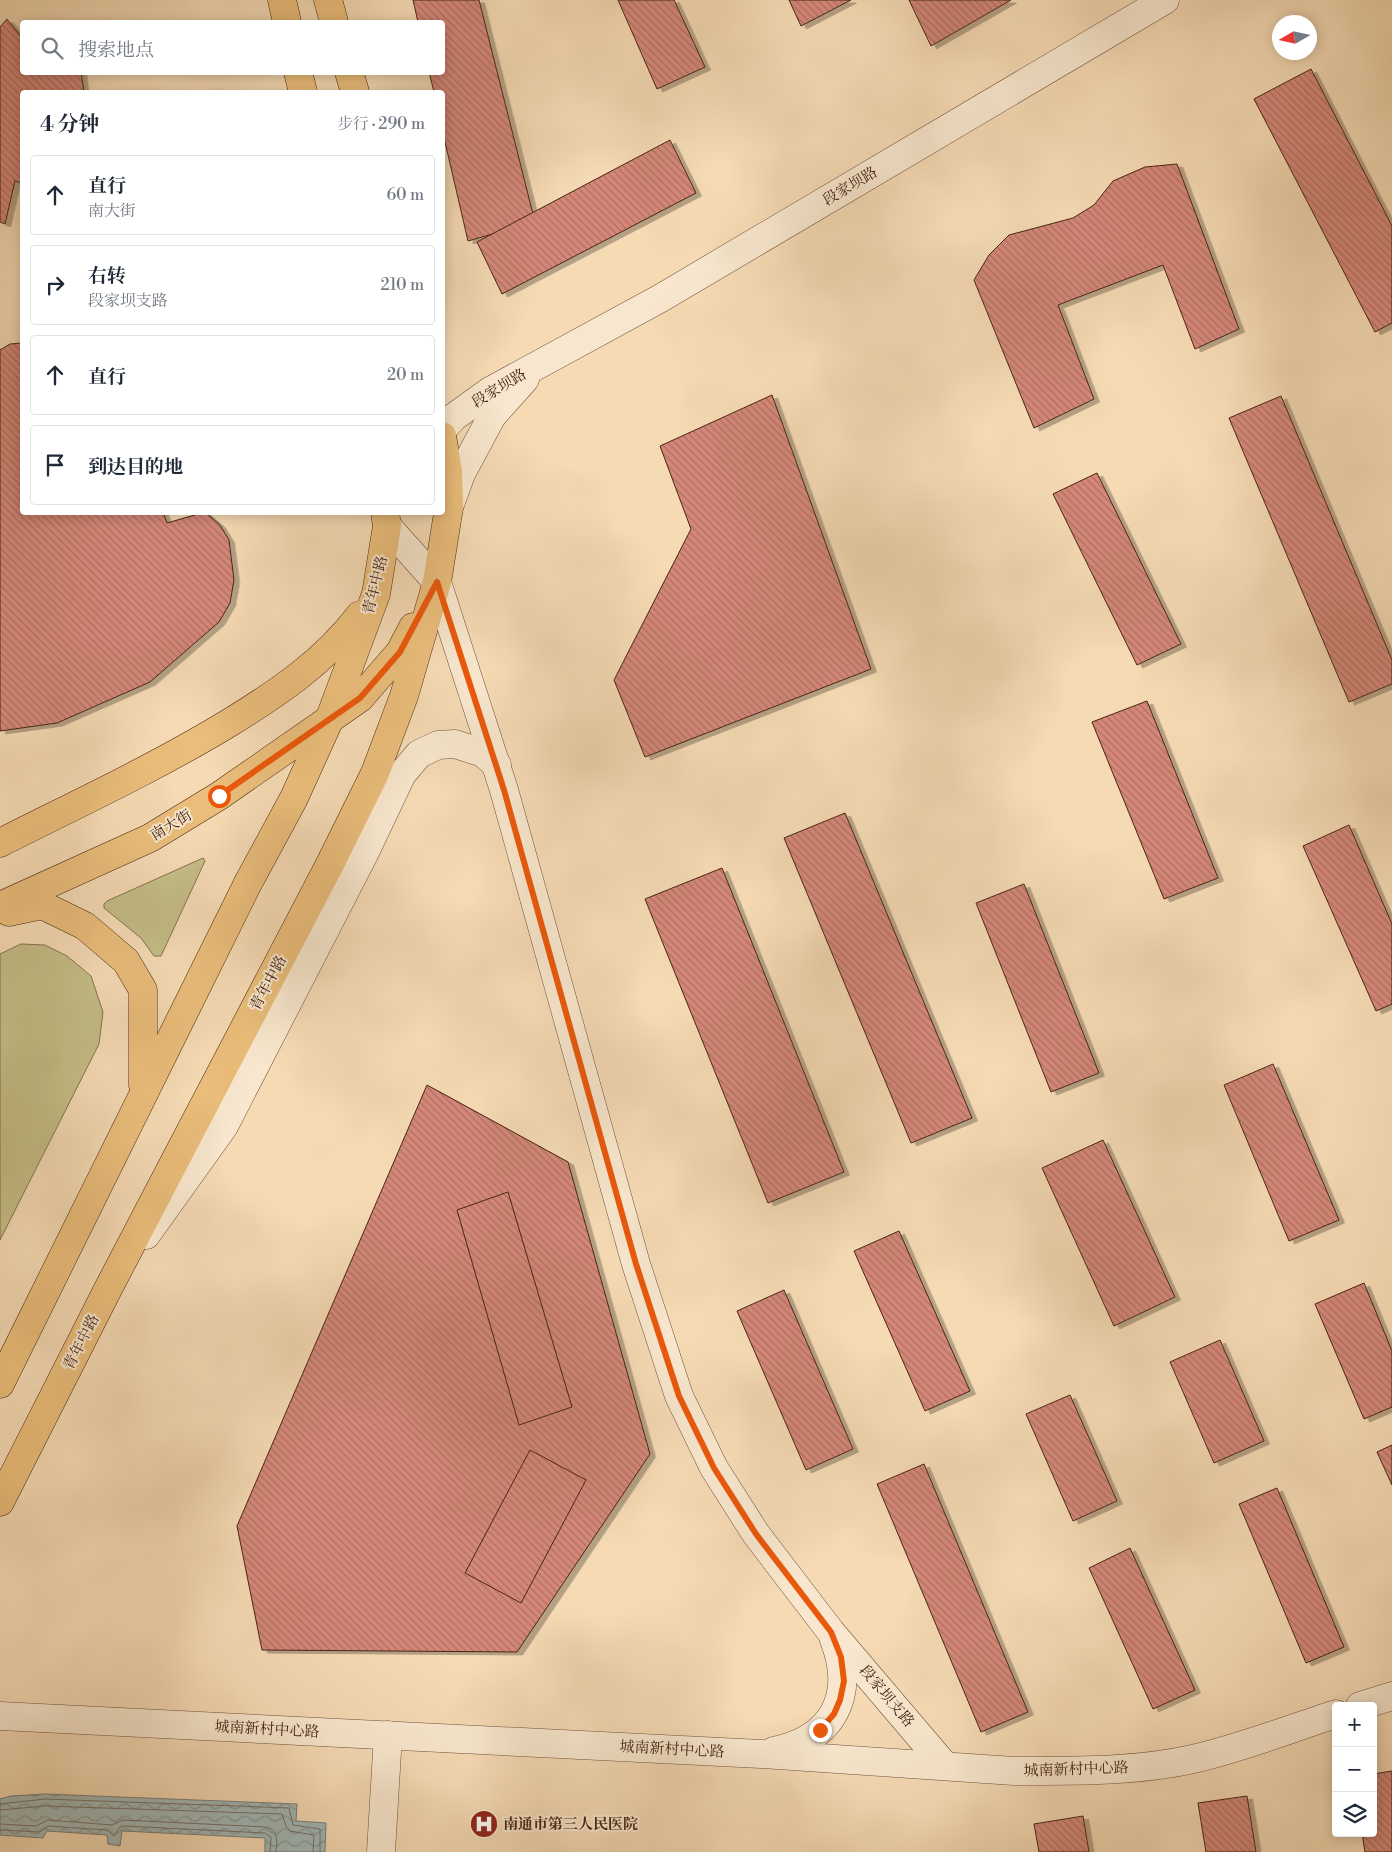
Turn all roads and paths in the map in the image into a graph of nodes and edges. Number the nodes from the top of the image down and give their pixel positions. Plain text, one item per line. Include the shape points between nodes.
1 (282, 0) edge
2 (328, 0) edge
3 (1165, 0) edge
4 (287, 20) edge
5 (333, 20) edge
6 (299, 75) edge
7 (350, 75) edge
8 (302, 90) edge
9 (354, 90) edge
10 (534, 368) junction
11 (445, 427) edge
12 (445, 474) edge
13 (449, 507) junction
14 (391, 516) edge
15 (437, 582) junction
16 (376, 594) junction
17 (328, 723) junction
18 (497, 765) junction
19 (0, 843) edge
20 (0, 906) edge
21 (0, 914) edge
22 (143, 1094) junction
23 (109, 1287) junction
24 (0, 1384) edge
25 (0, 1502) edge
26 (831, 1632) junction
27 (1392, 1696) edge
28 (1373, 1702) edge
29 (1332, 1715) edge
30 (0, 1716) edge
31 (388, 1735) junction
32 (761, 1754) junction
33 (945, 1766) junction
34 (381, 1852) edge
35 (386, 1852) edge

1 - 4 main road
2 - 5 main road
3 - 10 street, 段家坝路 via 661,298
6 - 8 main road
7 - 9 main road
10 - 11 street, 段家坝路 via 490,392
10 - 12 street, 段家坝路 via 484,410
10 - 13 street, 段家坝路 via 492,416 461,474
12 - 13 main road, 青年中路
13 - 15 main road, 青年中路
14 - 15 street, 段家坝支路
14 - 16 main road, 青年中路
15 - 17 main road, 南大街 via 400,652 360,698
15 - 18 street, 段家坝支路
15 - 23 main road, 青年中路 via 404,696 375,773
16 - 17 main road, 青年中路
16 - 19 main road via 341,640 304,674 251,710 175,757
17 - 20 main road, 南大街 via 150,838
17 - 22 main road, 青年中路 via 294,798
18 - 23 street via 483,753 447,744 419,754 402,774 224,1126
18 - 26 street, 段家坝支路 via 636,1264 679,1396 714,1468 756,1534
21 - 22 main road via 42,905 85,926 126,961 143,990
22 - 24 main road, 青年中路
23 - 25 main road, 青年中路
26 - 32 street via 841,1657 844,1681 834,1714 820,1730 798,1744
26 - 33 street, 段家坝支路
27 - 28 street
29 - 33 street, 城南新村中心路 via 1194,1759 1147,1766 1094,1771
30 - 31 street, 城南新村中心路
31 - 32 street, 城南新村中心路
31 - 34 street
32 - 33 street, 城南新村中心路
34 - 35 street

